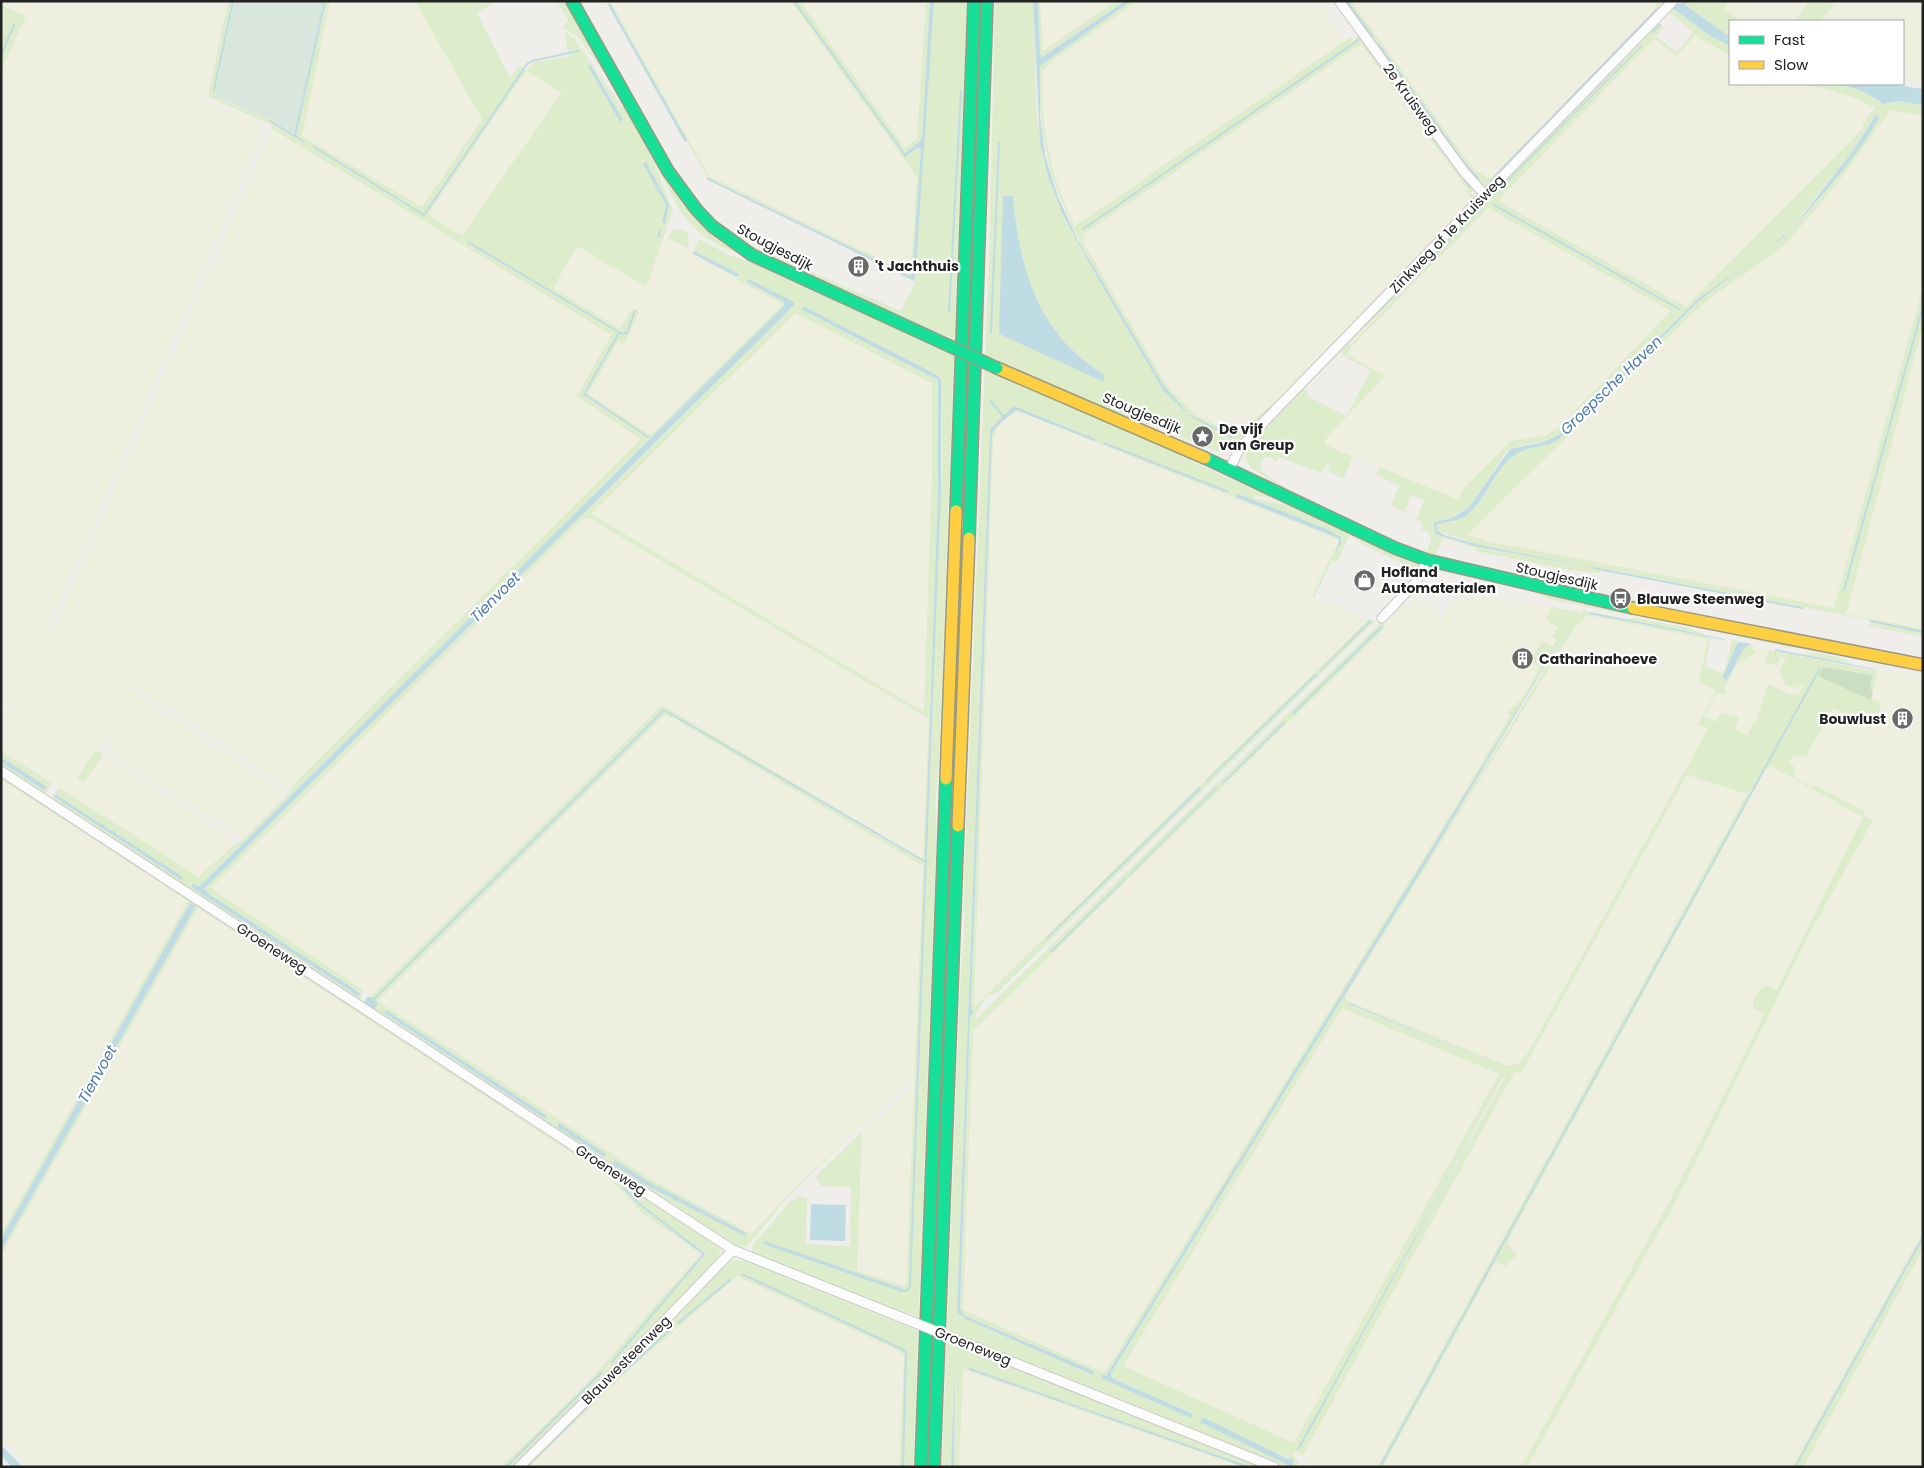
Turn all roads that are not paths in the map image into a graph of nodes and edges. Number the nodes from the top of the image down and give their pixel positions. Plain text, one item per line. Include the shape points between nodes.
1 (572, 1) edge
2 (974, 1) edge
3 (987, 1) edge
4 (1339, 1) edge
5 (1671, 4) edge
6 (1485, 195) junction
7 (1229, 470) junction
8 (1426, 560) junction
9 (1382, 618) dead end
10 (1923, 665) edge
11 (1, 771) edge
12 (733, 1250) junction
13 (519, 1467) edge
14 (921, 1467) edge
15 (934, 1467) edge
16 (1274, 1467) edge

1 - 7 main road, Stougjesdijk, bridge via 675,183 690,204 733,244 996,368 1158,436
2 - 14 main road
3 - 15 main road
4 - 6 street, 2e Kruisweg via 1465,173
5 - 6 street, Zinkweg of 1e Kruisweg
6 - 7 street, Zinkweg of 1e Kruisweg via 1250,436 1237,452
7 - 8 main road, Stougjesdijk
8 - 9 street via 1416,582
8 - 10 main road, Stougjesdijk via 1649,612
11 - 12 street, Groeneweg
12 - 13 street, Blauwesteenweg
12 - 16 street, Groeneweg, bridge

